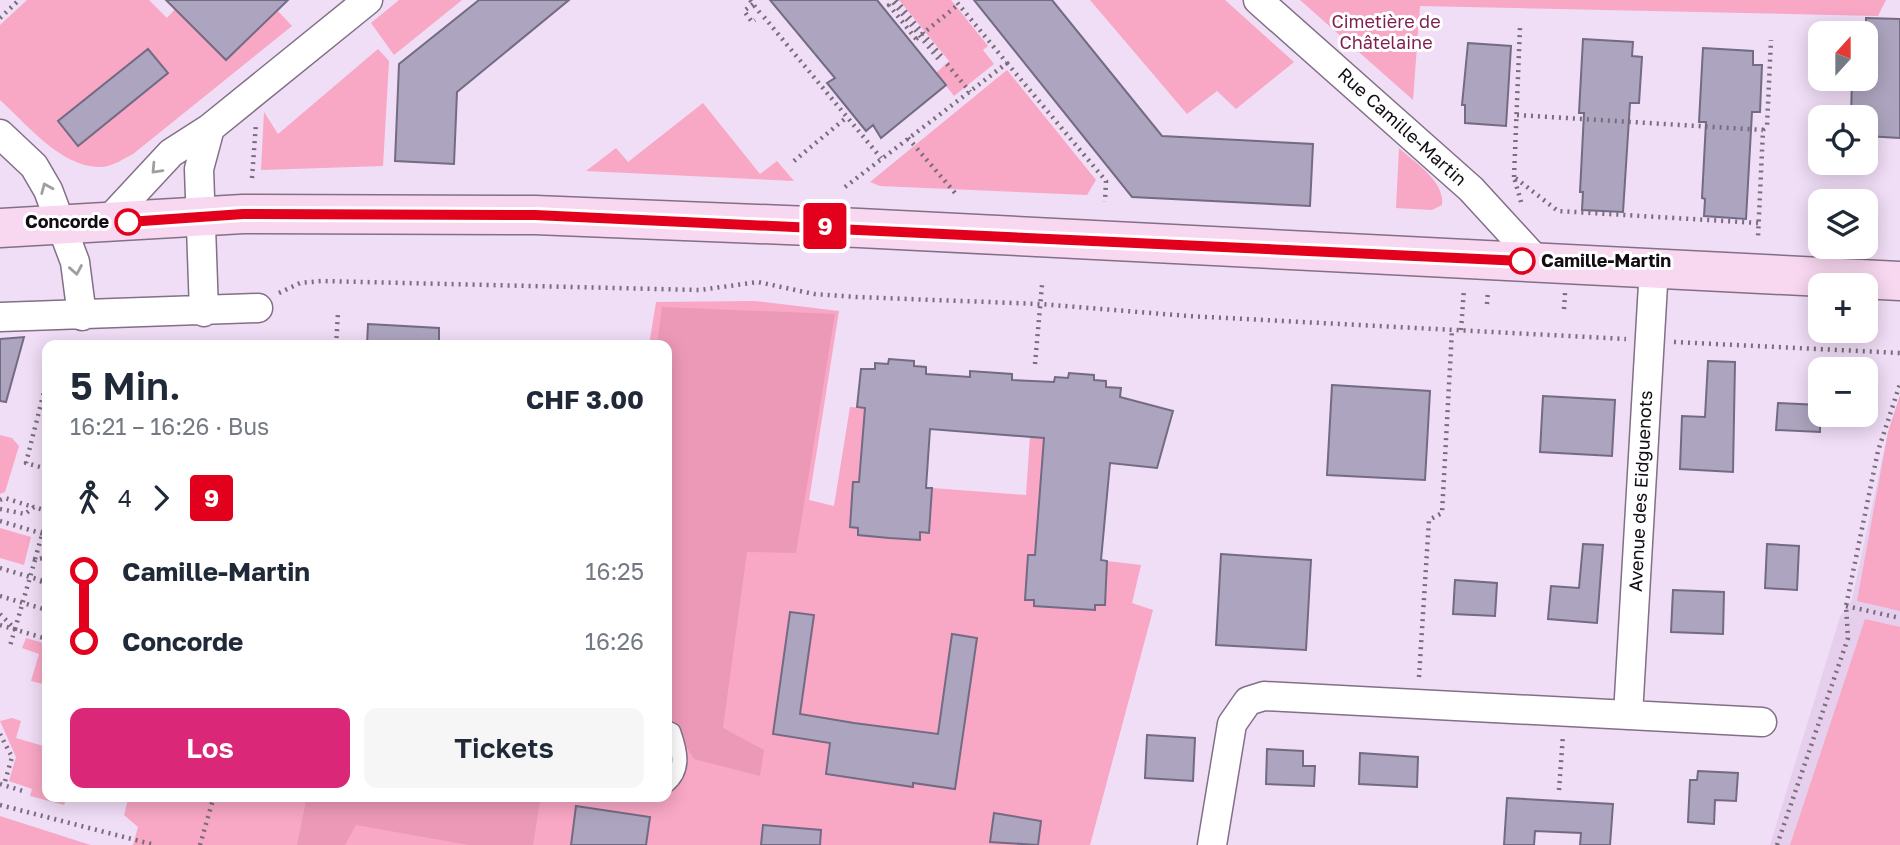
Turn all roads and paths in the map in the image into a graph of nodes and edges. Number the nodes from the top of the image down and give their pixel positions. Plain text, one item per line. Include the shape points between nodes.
1 (19, 0) edge
2 (368, 0) edge
3 (896, 0) edge
4 (1258, 0) edge
5 (751, 2) edge
6 (957, 2) edge
7 (0, 18) edge
8 (755, 20) dead end
9 (1520, 27) dead end
10 (923, 33) junction
11 (1771, 40) dead end
12 (947, 64) dead end
13 (1007, 64) junction
14 (970, 92) junction
15 (1517, 115) junction
16 (847, 117) junction
17 (256, 122) dead end
18 (210, 128) junction
19 (1763, 130) junction
20 (0, 134) edge
21 (908, 138) junction
22 (881, 158) junction
23 (794, 161) dead end
24 (1514, 177) junction
25 (252, 178) dead end
26 (845, 187) dead end
27 (956, 194) dead end
28 (1105, 202) dead end
29 (1523, 209) dead end
30 (200, 216) junction
31 (1758, 223) junction
32 (105, 224) junction
33 (60, 226) junction
34 (0, 228) edge
35 (1758, 237) dead end
36 (1538, 262) junction
37 (1654, 267) junction
38 (1477, 272) junction
39 (1900, 281) edge
40 (1042, 285) dead end
41 (1565, 292) dead end
42 (1487, 303) dead end
43 (1040, 304) junction
44 (258, 308) joint
45 (1564, 309) dead end
46 (204, 312) junction
47 (338, 313) dead end
48 (82, 316) junction
49 (0, 317) edge
50 (1452, 330) junction
51 (1461, 330) junction
52 (337, 340) edge
53 (1648, 340) junction
54 (1900, 353) edge
55 (1035, 364) dead end
56 (1900, 384) edge
57 (42, 400) edge
58 (42, 468) edge
59 (0, 500) edge
60 (34, 507) junction
61 (0, 509) edge
62 (42, 509) edge
63 (0, 522) edge
64 (42, 533) edge
65 (42, 542) edge
66 (42, 558) edge
67 (35, 560) junction
68 (0, 568) edge
69 (30, 577) junction
70 (41, 580) edge
71 (0, 596) edge
72 (23, 603) junction
73 (1846, 606) junction
74 (42, 609) edge
75 (0, 614) edge
76 (1900, 618) edge
77 (0, 625) edge
78 (15, 629) junction
79 (42, 637) edge
80 (10, 646) dead end
81 (1418, 703) junction
82 (1564, 712) junction
83 (1628, 715) junction
84 (1762, 722) dead end
85 (672, 730) edge
86 (0, 734) edge
87 (7, 748) junction
88 (0, 752) edge
89 (672, 781) edge
90 (2, 785) edge
91 (1559, 790) dead end
92 (26, 792) dead end
93 (212, 802) edge
94 (0, 805) edge
95 (155, 845) edge
96 (200, 845) edge
97 (1212, 845) edge
98 (1777, 845) edge

1 - 7 path
2 - 18 street
3 - 10 path
4 - 36 street, Rue Camille-Martin via 1471,189
5 - 8 path via 744,11
5 - 16 path
6 - 10 path
6 - 13 path
9 - 15 path
10 - 10 path, bridge via 941,58 893,2 889,5 916,39
11 - 19 path via 1767,126
12 - 14 path
13 - 14 path
13 - 28 path via 1106,181
14 - 21 path
15 - 19 path
15 - 24 path
16 - 22 path
16 - 23 path
17 - 25 path
18 - 30 street via 198,169
18 -> 32 street via 171,153
19 - 31 path
33 -> 20 street via 39,174
21 - 22 path
21 - 27 path
22 - 26 path
24 - 29 path
24 - 31 path via 1558,212
30 - 32 main road
30 - 38 main road via 535,215
30 - 46 street
31 - 35 path
32 - 33 main road
33 - 34 main road
33 -> 48 street via 75,262
36 - 37 main road
36 - 38 main road
37 - 39 main road
37 - 53 street, Avenue des Eidguenots
38 - 42 path
38 - 51 path
40 - 43 path
41 - 45 path
43 - 44 path via 828,295 758,282 700,290 321,281 300,284
43 - 50 path
43 - 55 path
44 - 46 street
46 - 48 street
47 - 52 path
48 - 49 street
50 - 51 path
50 - 81 path via 1442,513 1429,520
51 - 53 path
53 - 54 path
53 - 83 street, Avenue des Eidguenots
56 - 73 path via 1878,451
57 - 58 path via 26,463
59 - 60 path
60 - 61 path via 25,514
60 - 62 path
63 - 64 path
65 - 67 path
66 - 67 path
67 - 69 path
68 - 69 path
69 - 70 path
69 - 72 path
71 - 72 path
72 - 74 path
72 - 78 path
73 - 76 path
73 - 98 path via 1847,638
75 - 78 path
77 - 78 path
78 - 79 path
78 - 80 path
81 - 82 street
81 - 97 street via 1264,696 1248,701 1232,724
82 - 83 street
82 - 91 path
83 - 84 street
85 - 89 lane via 681,754
86 - 87 path
87 - 88 path
87 - 90 path via 12,757
90 - 92 path
93 - 96 path
94 - 95 path

